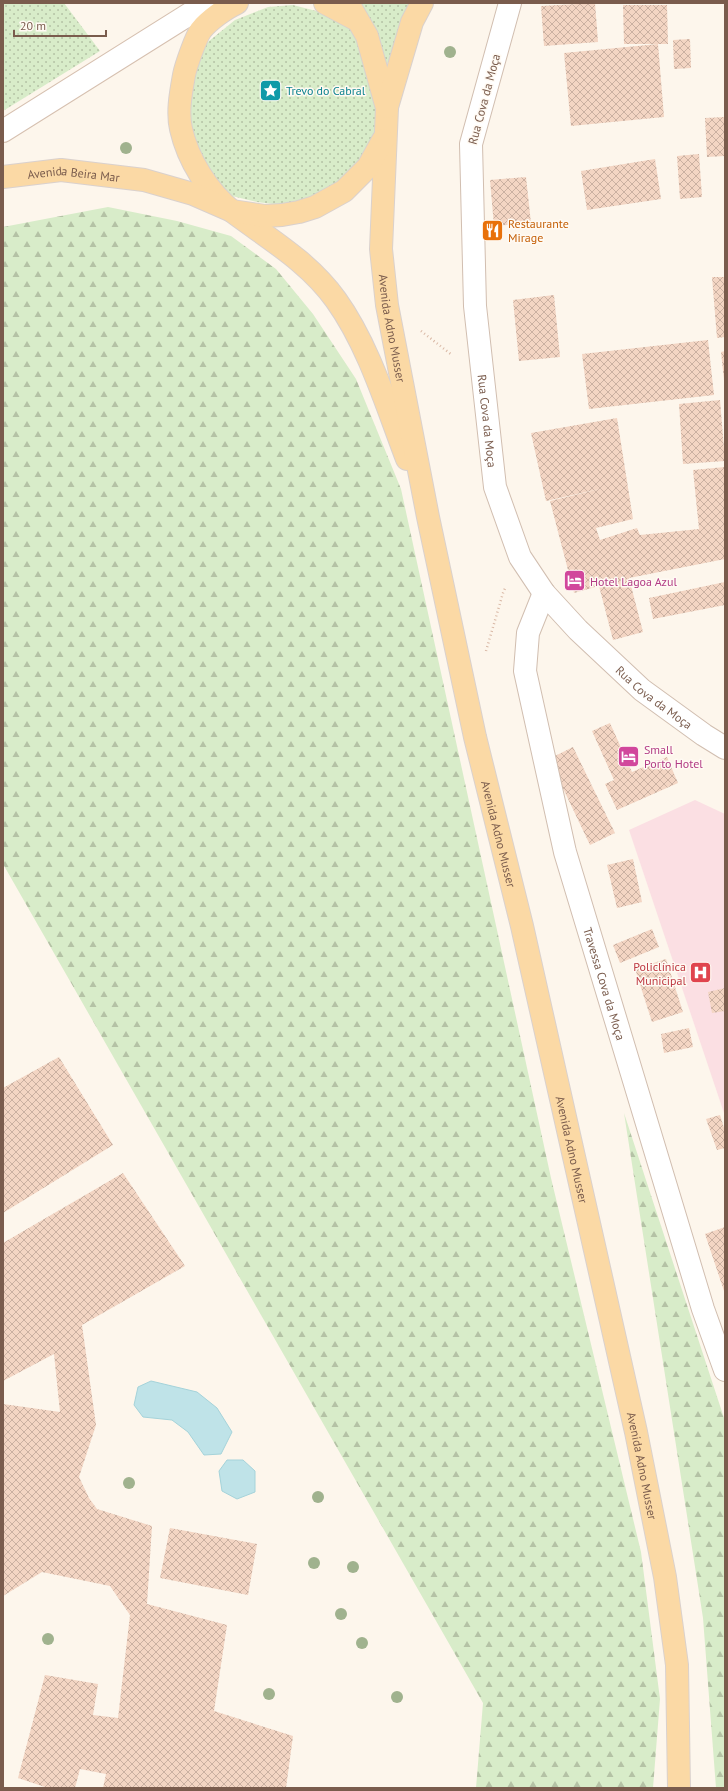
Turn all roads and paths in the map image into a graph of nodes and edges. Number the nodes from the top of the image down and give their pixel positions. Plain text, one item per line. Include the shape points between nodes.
1 (207, 3) edge
2 (237, 3) edge
3 (325, 3) edge
4 (422, 3) edge
5 (510, 3) edge
6 (352, 11) edge
7 (387, 108) junction
8 (3, 131) edge
9 (385, 138) junction
10 (3, 177) edge
11 (232, 211) junction
12 (387, 304) junction
13 (482, 378) junction
14 (428, 517) junction
15 (520, 557) junction
16 (544, 592) junction
17 (485, 656) dead end
18 (725, 748) edge
19 (725, 1370) edge
20 (679, 1788) edge

1 - 8 street
2 - 11 main road via 201,30 186,67 180,97 181,128 193,162 208,185
3 - 6 main road
4 - 7 main road via 412,22
5 - 13 street, Rua Cova da Moça via 470,144 476,306
6 - 7 main road via 367,36
7 - 9 main road, Avenida Adno Musser
9 - 11 main road via 356,180 344,191 320,205 299,212 276,215
9 - 12 main road, Avenida Adno Musser via 381,249
10 - 11 main road, Avenida Beira Mar via 61,170 144,180 193,194
11 - 14 main road, Avenida Adno Musser via 302,262 335,299 356,333 379,385
12 - 13 path
12 - 14 main road, Avenida Adno Musser
13 - 15 street, Rua Cova da Moça via 495,486
14 - 20 main road, Avenida Adno Musser via 475,737 522,926 636,1432 665,1577 677,1664
15 - 16 street, Rua Cova da Moça
15 - 17 path via 503,593
16 - 18 street, Rua Cova da Moça via 578,630 642,690 704,736
16 - 19 street, Travessa Cova da Moça via 528,632 526,671 565,852 703,1309

